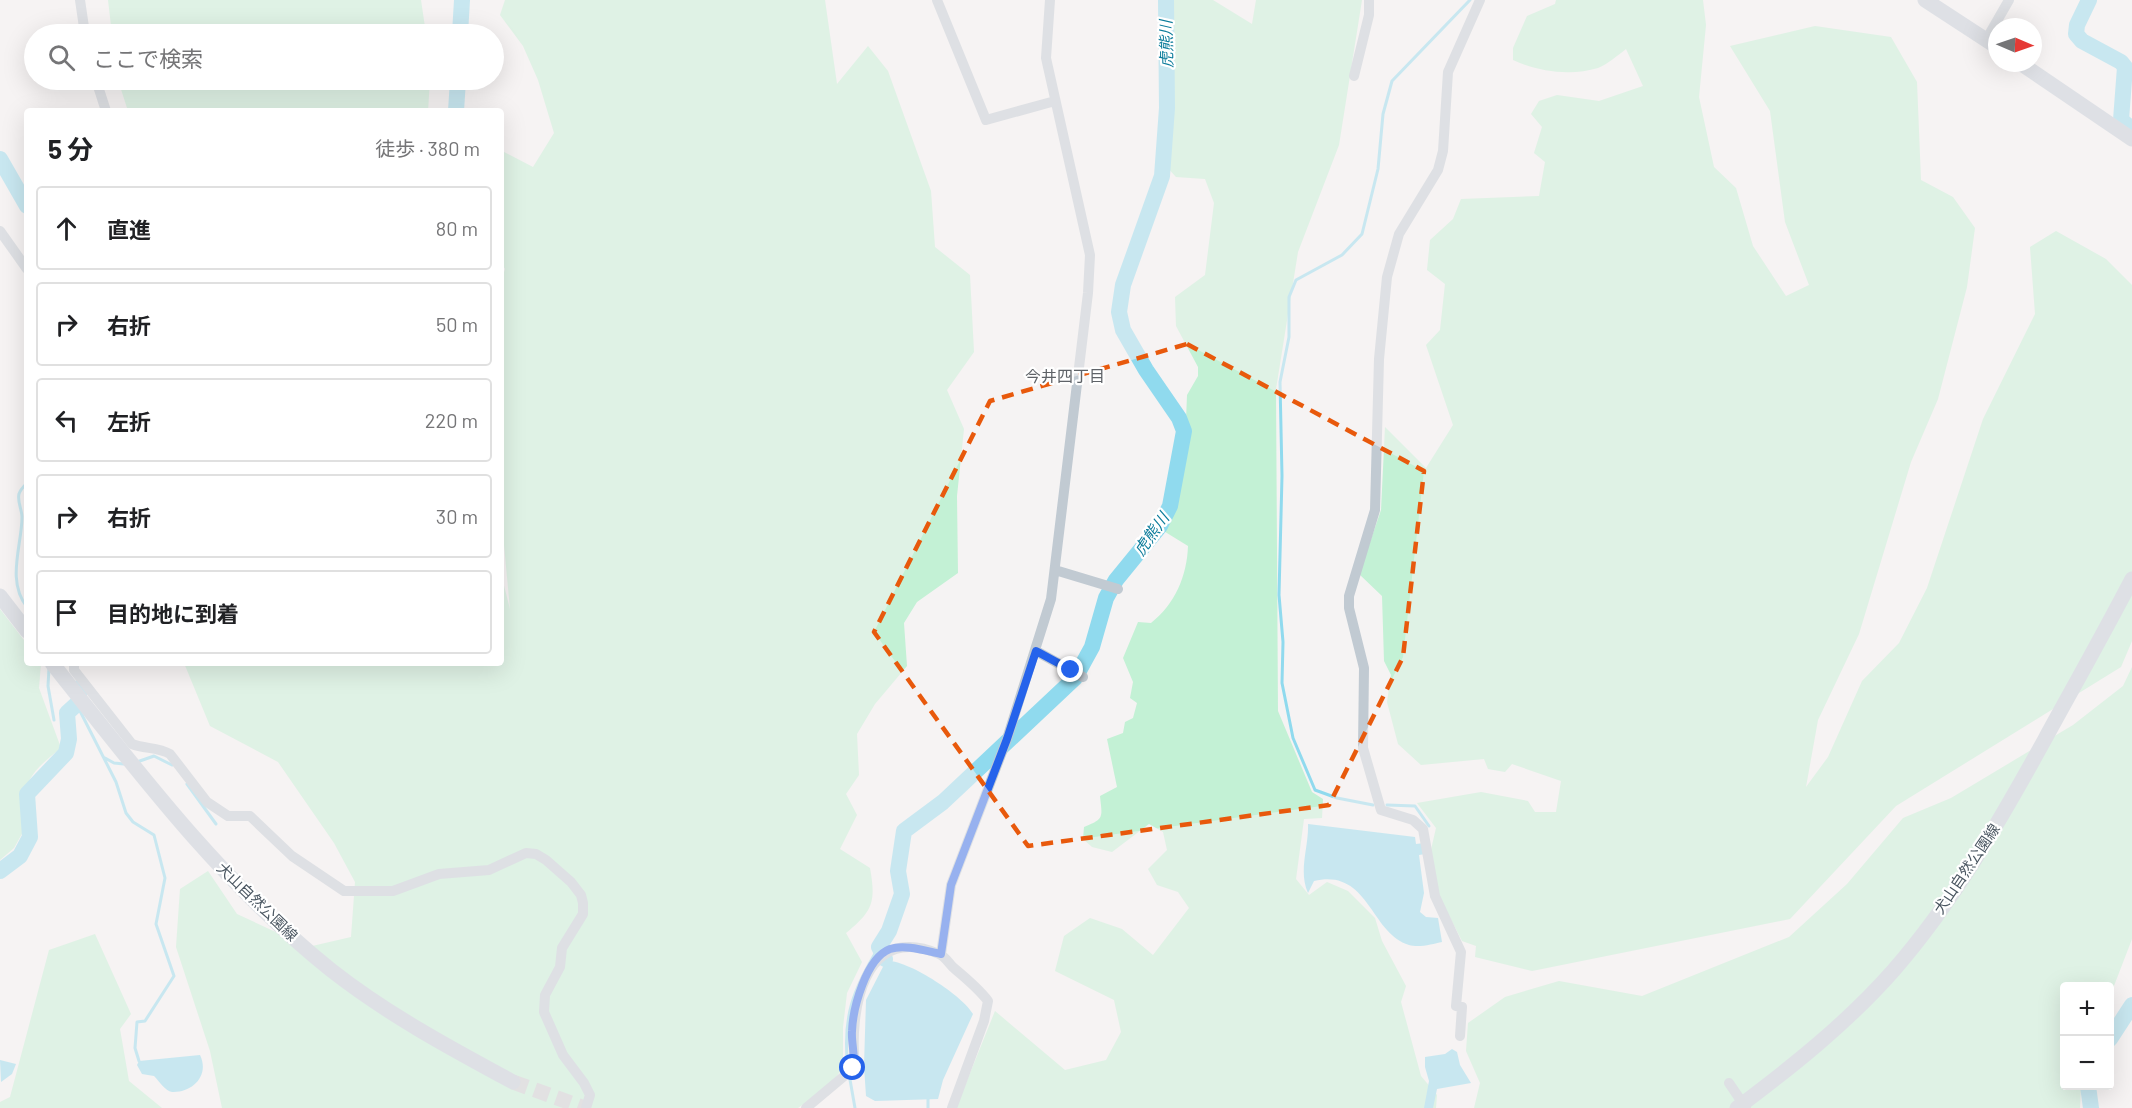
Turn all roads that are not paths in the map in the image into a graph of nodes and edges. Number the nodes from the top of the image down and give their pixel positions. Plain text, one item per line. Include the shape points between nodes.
1 (80, 0) edge
2 (938, 0) edge
3 (1050, 0) edge
4 (1369, 0) edge
5 (1480, 0) edge
6 (1925, 0) edge
7 (2008, 0) edge
8 (2001, 18) edge
9 (84, 24) edge
10 (1988, 40) edge
11 (2033, 72) edge
12 (1354, 76) dead end
13 (99, 90) edge
14 (1055, 101) junction
15 (105, 108) edge
16 (2132, 139) edge
17 (0, 231) edge
18 (24, 265) edge
19 (1055, 570) junction
20 (2132, 579) edge
21 (1119, 589) dead end
22 (0, 596) edge
23 (24, 627) edge
24 (1036, 651) junction
25 (54, 666) edge
26 (74, 666) edge
27 (1083, 677) dead end
28 (941, 954) junction
29 (1460, 1036) dead end
30 (513, 1082) tunnel mouth
31 (1729, 1083) dead end
32 (586, 1108) edge
33 (806, 1108) edge
34 (952, 1108) edge
35 (1737, 1108) edge
36 (1746, 1108) edge

1 - 9 street
2 - 14 street via 986,120
3 - 14 street via 1046,58
4 - 12 street
5 - 29 street via 1448,72 1443,151 1438,170 1399,234 1387,276 1379,359 1375,510 1348,596 1364,668 1363,748 1380,810 1413,820 1423,829 1435,896 1461,952 1456,1006 1462,1007
6 - 10 main road
7 - 8 street
11 - 16 main road
13 - 15 street
14 - 19 street via 1090,255
17 - 18 street
19 - 21 street
19 - 24 street
20 - 35 main road, 犬山自然公園線 via 2005,812 1951,896 1894,970 1853,1013 1809,1054
22 - 23 main road
24 - 27 street
24 - 28 street via 951,885
25 - 30 main road, 犬山自然公園線 via 152,790 250,899 331,970 370,998 444,1045
26 - 32 street via 132,744 170,754 207,802 228,816 250,816 292,856 344,891 393,891 439,874 489,870 526,853 546,860 571,882 583,903 583,914 562,948 560,967 544,995 544,1012 563,1055 590,1095
28 - 33 street via 903,948 883,954 861,988 854,1012 853,1068
28 - 34 street via 988,1001
31 - 36 street, bridge

